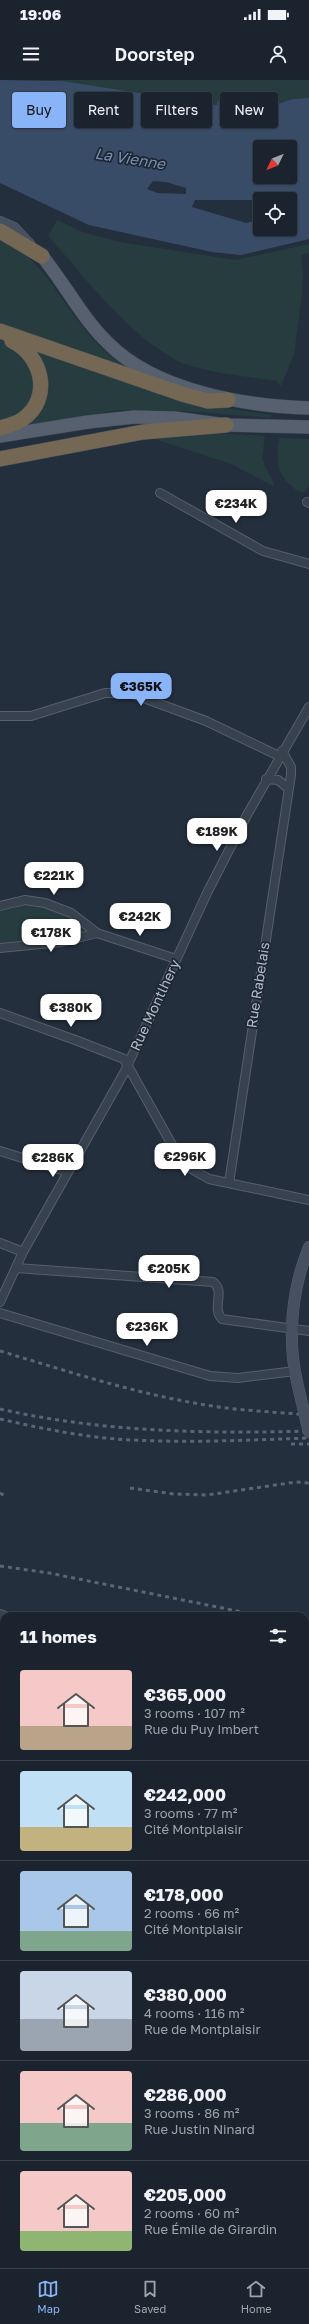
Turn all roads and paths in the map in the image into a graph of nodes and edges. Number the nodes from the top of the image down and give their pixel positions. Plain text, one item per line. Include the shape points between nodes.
1 (0, 222) edge
2 (0, 231) edge
3 (42, 256) junction
4 (0, 332) edge
5 (228, 400) junction
6 (309, 408) edge
7 (226, 425) junction
8 (309, 427) edge
9 (0, 428) edge
10 (0, 436) edge
11 (0, 459) edge
12 (160, 493) dead end
13 (309, 564) edge
14 (309, 707) edge
15 (0, 716) edge
16 (280, 753) junction
17 (266, 779) junction
18 (288, 788) junction
19 (0, 906) edge
20 (97, 933) junction
21 (0, 948) edge
22 (176, 959) junction
23 (0, 1013) edge
24 (128, 1065) junction
25 (0, 1151) edge
26 (68, 1172) junction
27 (229, 1183) junction
28 (309, 1200) edge
29 (0, 1243) edge
30 (309, 1247) edge
31 (23, 1252) junction
32 (16, 1268) junction
33 (0, 1302) edge
34 (0, 1313) edge
35 (292, 1328) junction
36 (309, 1330) edge
37 (296, 1376) junction
38 (309, 1433) edge

1 - 3 street via 14,228
2 - 3 highway
3 - 5 main road via 91,323 120,354 153,374
4 - 5 highway via 182,394 208,401
4 - 9 highway via 20,344 33,356 39,369 41,384 39,396 24,419
5 - 6 main road via 266,406
7 - 8 main road
7 - 10 main road via 174,418 134,418 88,422
7 - 11 highway via 143,432
12 - 13 street via 263,551
14 - 16 street, Rue Montlhery
15 - 16 street via 31,716 105,693 130,694 206,721
16 - 17 street, Rue Montlhery
16 - 18 street, Rue Rabelais via 291,767
17 - 18 street via 278,780
17 - 22 street, Rue Montlhery
18 - 27 street, Rue Rabelais
19 - 20 street via 25,900 45,903 71,913
20 - 21 street via 61,942
20 - 22 street
22 - 24 street, Rue Montlhery
23 - 24 street via 116,1055
24 - 26 street, Rue Montlhery
24 - 27 street via 176,1152 188,1167 209,1179
25 - 26 street
26 - 31 street, Rue Montlhery
27 - 28 street
29 - 31 street
30 - 35 street via 296,1297
31 - 32 street, Rue Montlhery
32 - 33 street, Rue Montlhery
32 - 35 street via 212,1282 217,1285 219,1292 217,1311 222,1319
34 - 37 street via 210,1376
35 - 36 street
35 - 37 street
37 - 38 street, bridge

